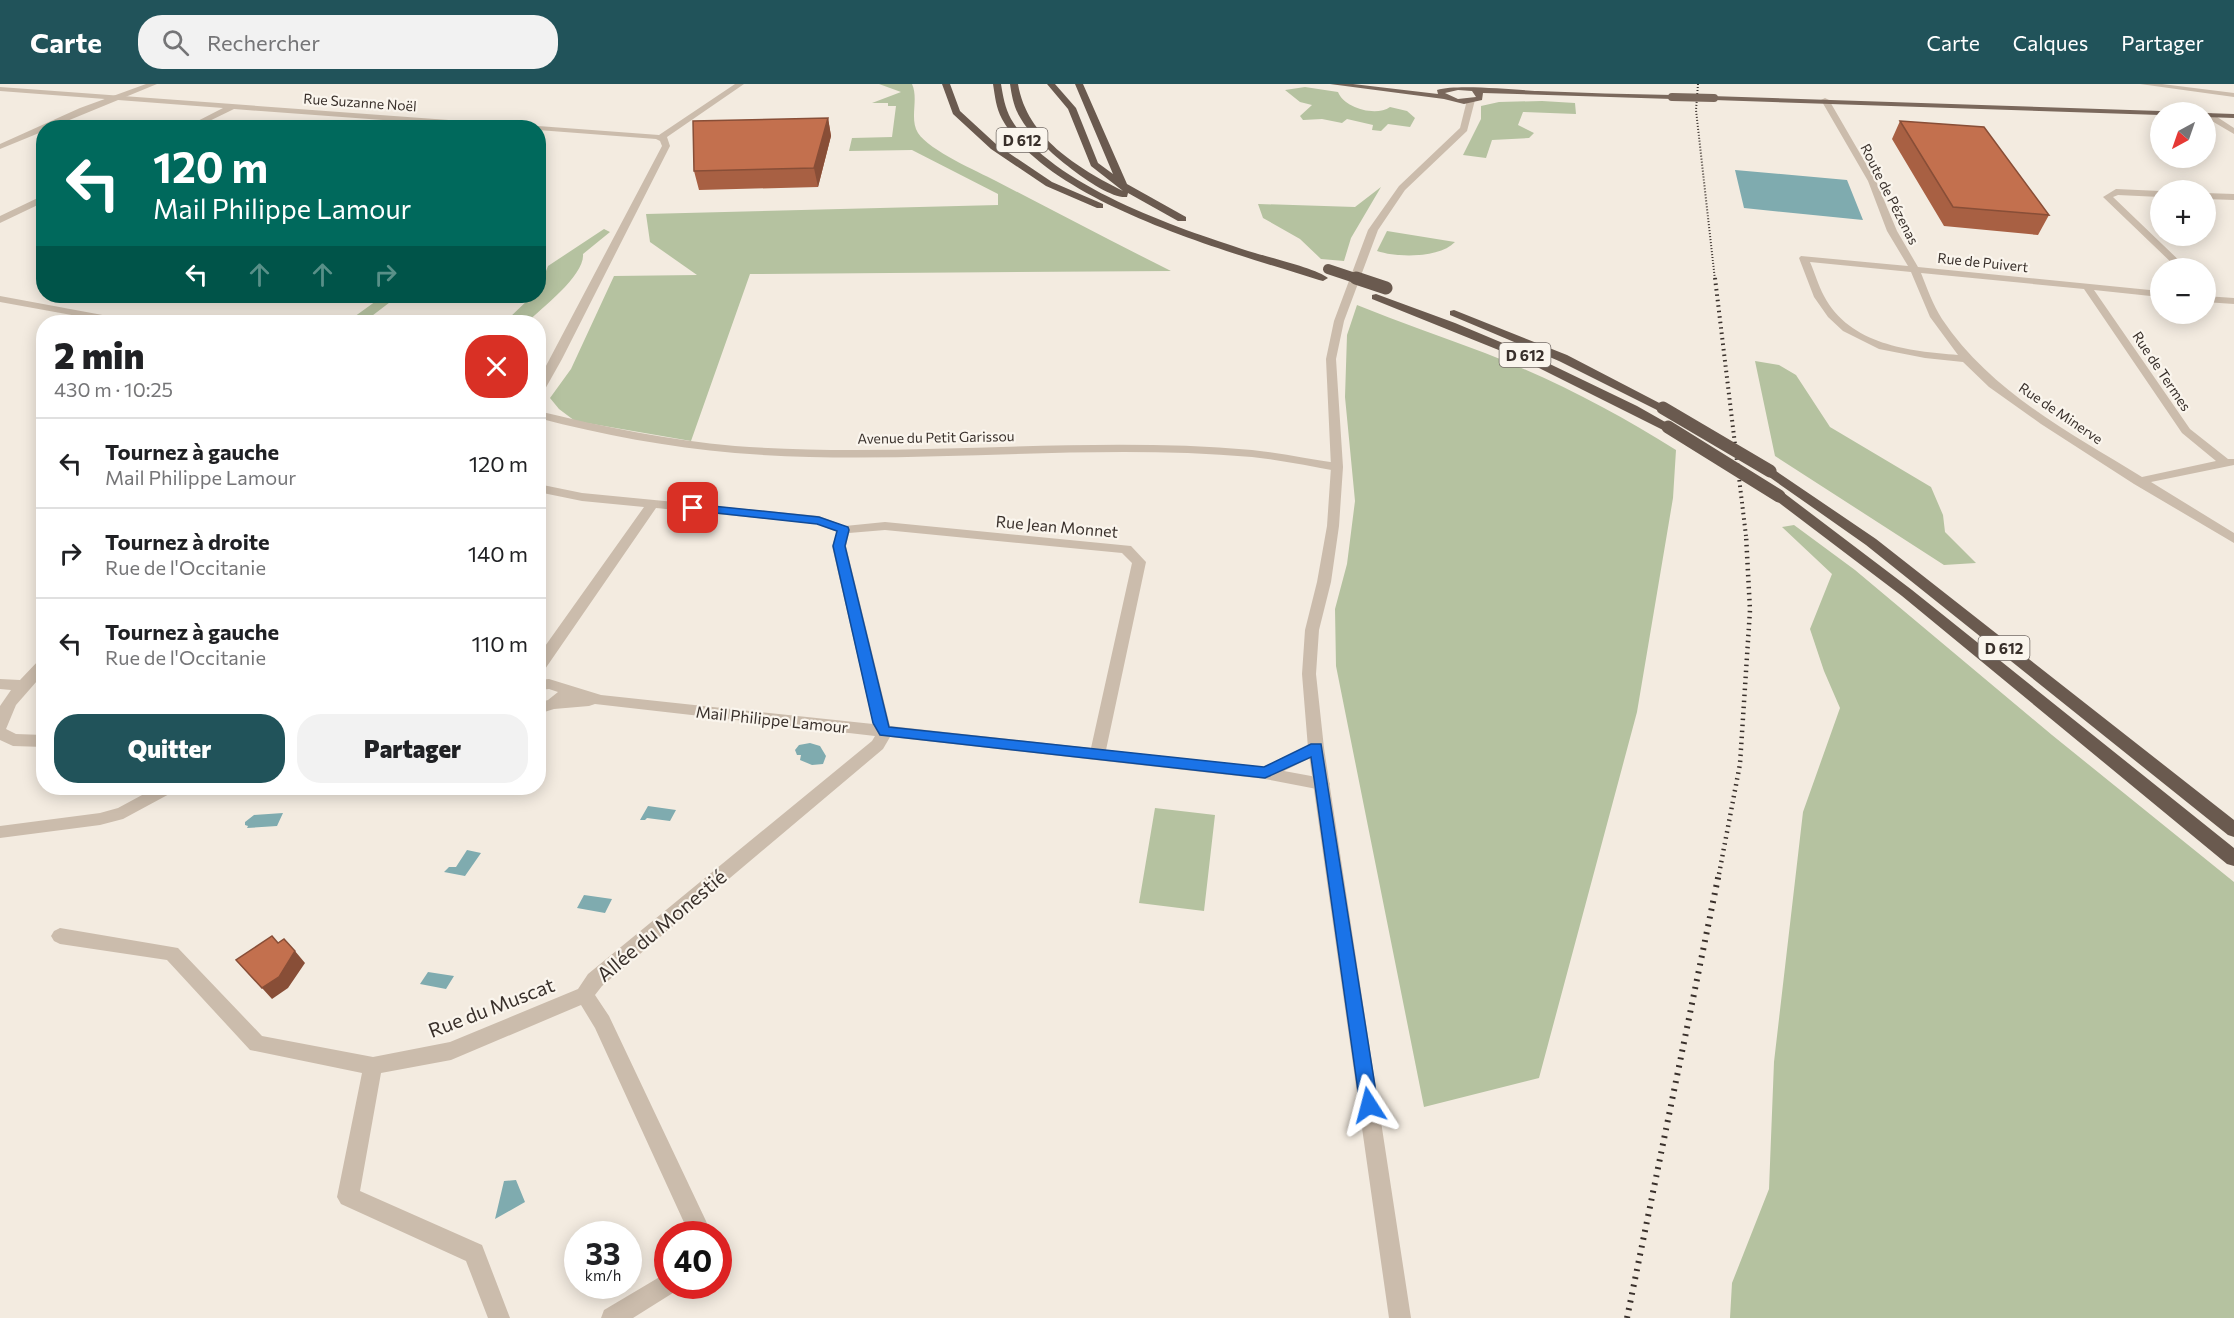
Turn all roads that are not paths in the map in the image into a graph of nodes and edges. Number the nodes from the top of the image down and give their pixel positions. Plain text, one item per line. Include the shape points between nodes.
1 (140, 84) edge
2 (153, 84) edge
3 (739, 84) edge
4 (946, 84) edge
5 (955, 84) edge
6 (997, 84) edge
7 (1014, 84) edge
8 (1051, 84) edge
9 (1079, 84) edge
10 (1334, 84) edge
11 (2144, 84) edge
12 (2162, 85) edge
13 (0, 89) edge
14 (130, 91) junction
15 (1444, 93) junction
16 (2234, 95) edge
17 (1475, 96) junction
18 (116, 98) junction
19 (1455, 100) junction
20 (1825, 100) junction
21 (102, 104) junction
22 (231, 106) junction
23 (2150, 113) edge
24 (2216, 115) edge
25 (2234, 116) edge
26 (1467, 117) junction
27 (61, 120) edge
28 (74, 120) edge
29 (204, 120) edge
30 (421, 120) edge
31 (2216, 121) edge
32 (546, 129) edge
33 (36, 131) edge
34 (2234, 132) edge
35 (978, 133) junction
36 (36, 137) edge
37 (660, 138) junction
38 (0, 147) edge
39 (0, 153) edge
40 (1127, 189) junction
41 (2150, 194) edge
42 (2216, 196) edge
43 (2234, 197) edge
44 (36, 202) edge
45 (1182, 219) junction
46 (0, 220) edge
47 (2150, 238) edge
48 (2159, 246) edge
49 (2171, 258) edge
50 (1265, 259) junction
51 (1914, 268) junction
52 (1325, 273) junction
53 (2087, 287) junction
54 (1381, 292) junction
55 (2150, 293) edge
56 (2216, 298) edge
57 (0, 299) edge
58 (2234, 301) edge
59 (86, 315) edge
60 (1966, 359) junction
61 (546, 378) edge
62 (546, 416) edge
63 (2229, 462) edge
64 (1337, 467) junction
65 (2138, 481) junction
66 (546, 490) edge
67 (652, 504) junction
68 (844, 530) junction
69 (2234, 539) edge
70 (546, 657) edge
71 (36, 672) edge
72 (546, 674) edge
73 (0, 684) edge
74 (24, 685) junction
75 (546, 686) edge
76 (557, 687) junction
77 (601, 700) junction
78 (546, 707) edge
79 (0, 726) edge
80 (885, 731) junction
81 (0, 733) edge
82 (36, 741) edge
83 (1316, 748) junction
84 (1097, 754) junction
85 (1265, 772) junction
86 (1322, 784) junction
87 (155, 795) edge
88 (2234, 830) edge
89 (0, 832) edge
90 (2234, 859) edge
91 (60, 936) dead end
92 (585, 995) junction
93 (373, 1066) junction
94 (694, 1221) edge
95 (654, 1291) edge
96 (499, 1318) edge
97 (612, 1318) edge
98 (1401, 1318) edge

1 - 14 street
2 - 14 street
3 - 37 street
4 - 35 highway, D 612 via 956,112
5 - 35 highway via 962,111
6 - 50 highway, D 612 via 999,101 1009,123 1056,170 1156,220
7 - 45 highway, D 612 via 1023,115 1055,152 1122,194
8 - 40 highway, D 612 via 1072,108 1094,164
9 - 40 highway via 1111,162
10 - 15 main road
11 - 12 street
12 - 16 street
13 - 18 street, Rue Suzanne Noël
14 - 18 street
15 - 17 main road via 1458,87
15 - 19 main road
17 - 19 main road
17 - 20 main road, bridge
17 - 26 street
18 - 21 street
18 - 22 street, Rue Suzanne Noël
19 - 26 street
20 - 23 main road
20 - 51 street, Route de Pézenas via 1872,181 1892,231
21 - 27 street
21 - 28 street
22 - 29 street
22 - 30 street, Rue Suzanne Noël
24 - 25 main road
26 - 64 street via 1458,137 1391,201 1373,230 1348,291 1331,359
31 - 34 street
32 - 37 street
33 - 38 street
35 - 50 highway, D 612 via 1030,172 1072,195 1148,224
36 - 39 street
37 - 61 street via 666,146
40 - 45 highway, D 612
41 - 47 street via 2116,192 2107,197
42 - 43 street
44 - 46 street
45 - 52 highway, D 612
48 - 49 street
50 - 52 highway, D 612
51 - 53 street, Rue de Puivert
51 - 60 street, Rue de Minerve via 1935,317
51 - 60 street, Rue de Puivert via 1804,258 1820,298 1854,334 1892,350
52 - 54 highway, D 612
53 - 55 street, Rue de Puivert
53 - 63 street, Rue de Termes via 2186,431
54 - 88 highway, D 612, bridge via 1525,341 1663,408 1770,471 1871,542
54 - 90 highway, D 612, bridge via 1600,390 1779,496 1907,593
56 - 58 street
57 - 59 street
60 - 65 street, Rue de Minerve via 1993,385 2045,422
62 - 64 street, Avenue du Petit Garissou via 643,441 708,448 868,455 1072,449 1244,453
63 - 65 street
64 - 83 street via 1333,526 1312,630 1309,674
65 - 69 street, Rue de Minerve
66 - 67 street
67 - 68 street via 819,520
67 - 70 street
68 - 80 street via 839,546
68 - 84 street, Rue Jean Monnet via 885,526 1126,549 1139,562
71 - 74 street
72 - 76 street
73 - 74 street
74 - 79 street via 1,717
75 - 76 street, Mail Philippe Lamour
76 - 77 street, Mail Philippe Lamour
76 - 78 street via 559,697
77 - 78 street, Mail Philippe Lamour
77 - 80 street, Mail Philippe Lamour
80 - 84 street, Mail Philippe Lamour
80 - 92 street, Allée du Monestié via 878,745 595,980
81 - 82 street via 13,740
83 - 85 street
83 - 86 street
84 - 85 street, Mail Philippe Lamour
85 - 86 street, Mail Philippe Lamour
86 - 98 street
87 - 89 street via 123,813 100,819
91 - 93 street, Rue du Muscat via 172,953 257,1044
92 - 93 street, Rue du Muscat via 451,1050
92 - 94 street, Allée du Monestié via 602,1022
93 - 96 street via 348,1197 474,1253
95 - 97 street

